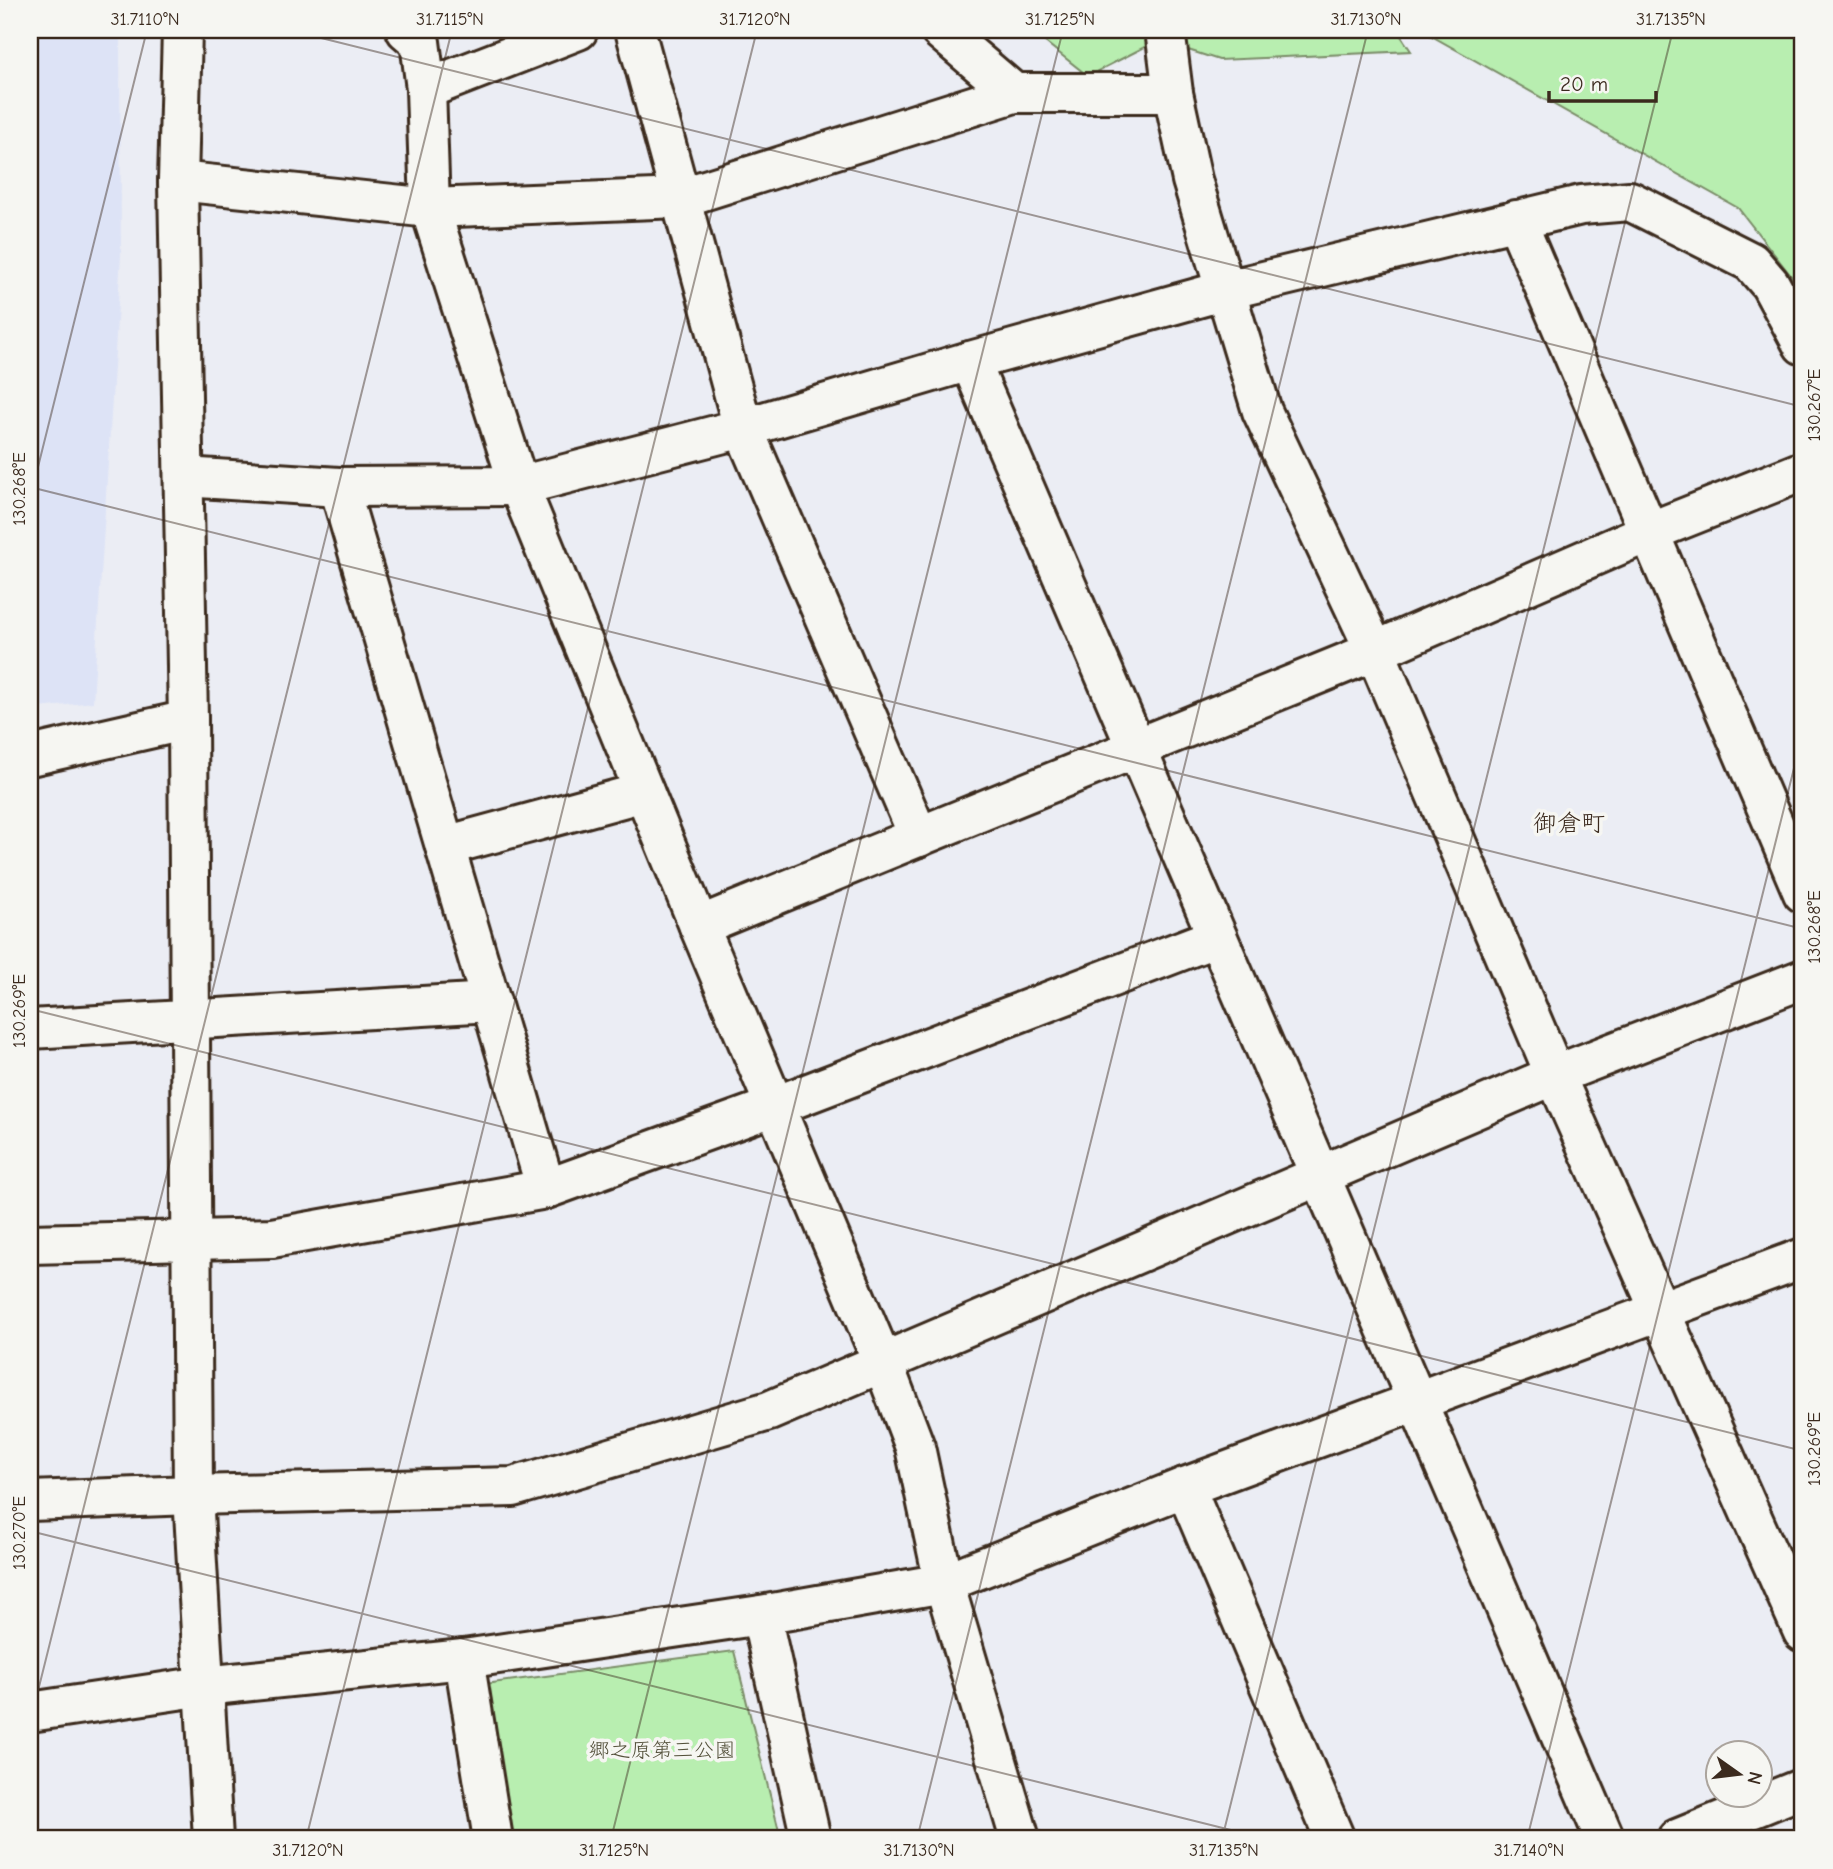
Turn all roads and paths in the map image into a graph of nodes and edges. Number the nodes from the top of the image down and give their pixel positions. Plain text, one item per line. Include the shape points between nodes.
1 (182, 30) edge
2 (406, 30) edge
3 (578, 30) edge
4 (635, 30) edge
5 (940, 30) edge
6 (1165, 30) edge
7 (426, 89) junction
8 (1014, 93) junction
9 (1172, 93) junction
10 (178, 181) junction
11 (680, 198) junction
12 (430, 208) junction
13 (1516, 220) junction
14 (1226, 290) junction
15 (1803, 345) edge
16 (970, 361) junction
17 (743, 428) junction
18 (1803, 471) edge
19 (184, 477) junction
20 (519, 486) junction
21 (339, 487) junction
22 (1649, 532) junction
23 (1375, 651) junction
24 (188, 720) junction
25 (1135, 748) junction
26 (30, 756) edge
27 (644, 792) junction
28 (919, 837) junction
29 (445, 846) junction
30 (1803, 893) edge
31 (699, 926) junction
32 (1217, 937) junction
33 (1803, 979) edge
34 (491, 1002) junction
35 (190, 1020) junction
36 (30, 1029) edge
37 (1555, 1075) junction
38 (775, 1106) junction
39 (1320, 1176) junction
40 (546, 1189) junction
41 (191, 1240) junction
42 (30, 1244) edge
43 (1803, 1258) edge
44 (1661, 1312) junction
45 (883, 1363) junction
46 (1417, 1402) junction
47 (1185, 1487) junction
48 (193, 1495) junction
49 (30, 1501) edge
50 (944, 1583) junction
51 (761, 1615) junction
52 (1803, 1632) edge
53 (464, 1659) junction
54 (204, 1686) junction
55 (30, 1712) edge
56 (1803, 1788) edge
57 (213, 1839) edge
58 (493, 1839) edge
59 (811, 1839) edge
60 (1020, 1839) edge
61 (1335, 1839) edge
62 (1605, 1839) edge
63 (1677, 1839) edge

1 - 10 street
2 - 7 street via 420,42
3 - 7 street
4 - 11 street
5 - 8 street
6 - 9 street
7 - 12 street
8 - 9 street
8 - 11 street
9 - 14 street via 1192,180
10 - 12 street
10 - 19 street
11 - 12 street
11 - 17 street
12 - 20 street
13 - 14 street
13 - 15 street via 1581,205 1630,201 1751,262 1770,284
13 - 22 street
14 - 16 street
14 - 23 street via 1262,411
16 - 17 street
16 - 25 street
17 - 20 street
17 - 28 street
18 - 22 street
19 - 21 street
19 - 24 street
20 - 21 street
20 - 27 street
21 - 29 street
22 - 23 street
22 - 30 street
23 - 25 street
23 - 37 street
24 - 26 street
24 - 35 street
25 - 28 street
25 - 32 street
27 - 29 street
27 - 31 street
28 - 31 street
29 - 34 street
31 - 38 street
32 - 38 street
32 - 39 street
33 - 37 street
34 - 35 street
34 - 40 street
35 - 36 street
35 - 41 street
37 - 39 street
37 - 44 street
38 - 40 street
38 - 45 street
39 - 45 street
39 - 46 street
40 - 41 street via 272,1238
41 - 42 street
41 - 48 street
43 - 44 street
44 - 46 street
44 - 52 street
45 - 48 street via 769,1411 513,1487
45 - 50 street via 915,1447
46 - 47 street
46 - 62 street
47 - 50 street
47 - 61 street
48 - 49 street
48 - 54 street
50 - 51 street
50 - 60 street
51 - 53 street
51 - 59 street
53 - 54 street
53 - 58 street
54 - 55 street
54 - 57 street
56 - 63 street

